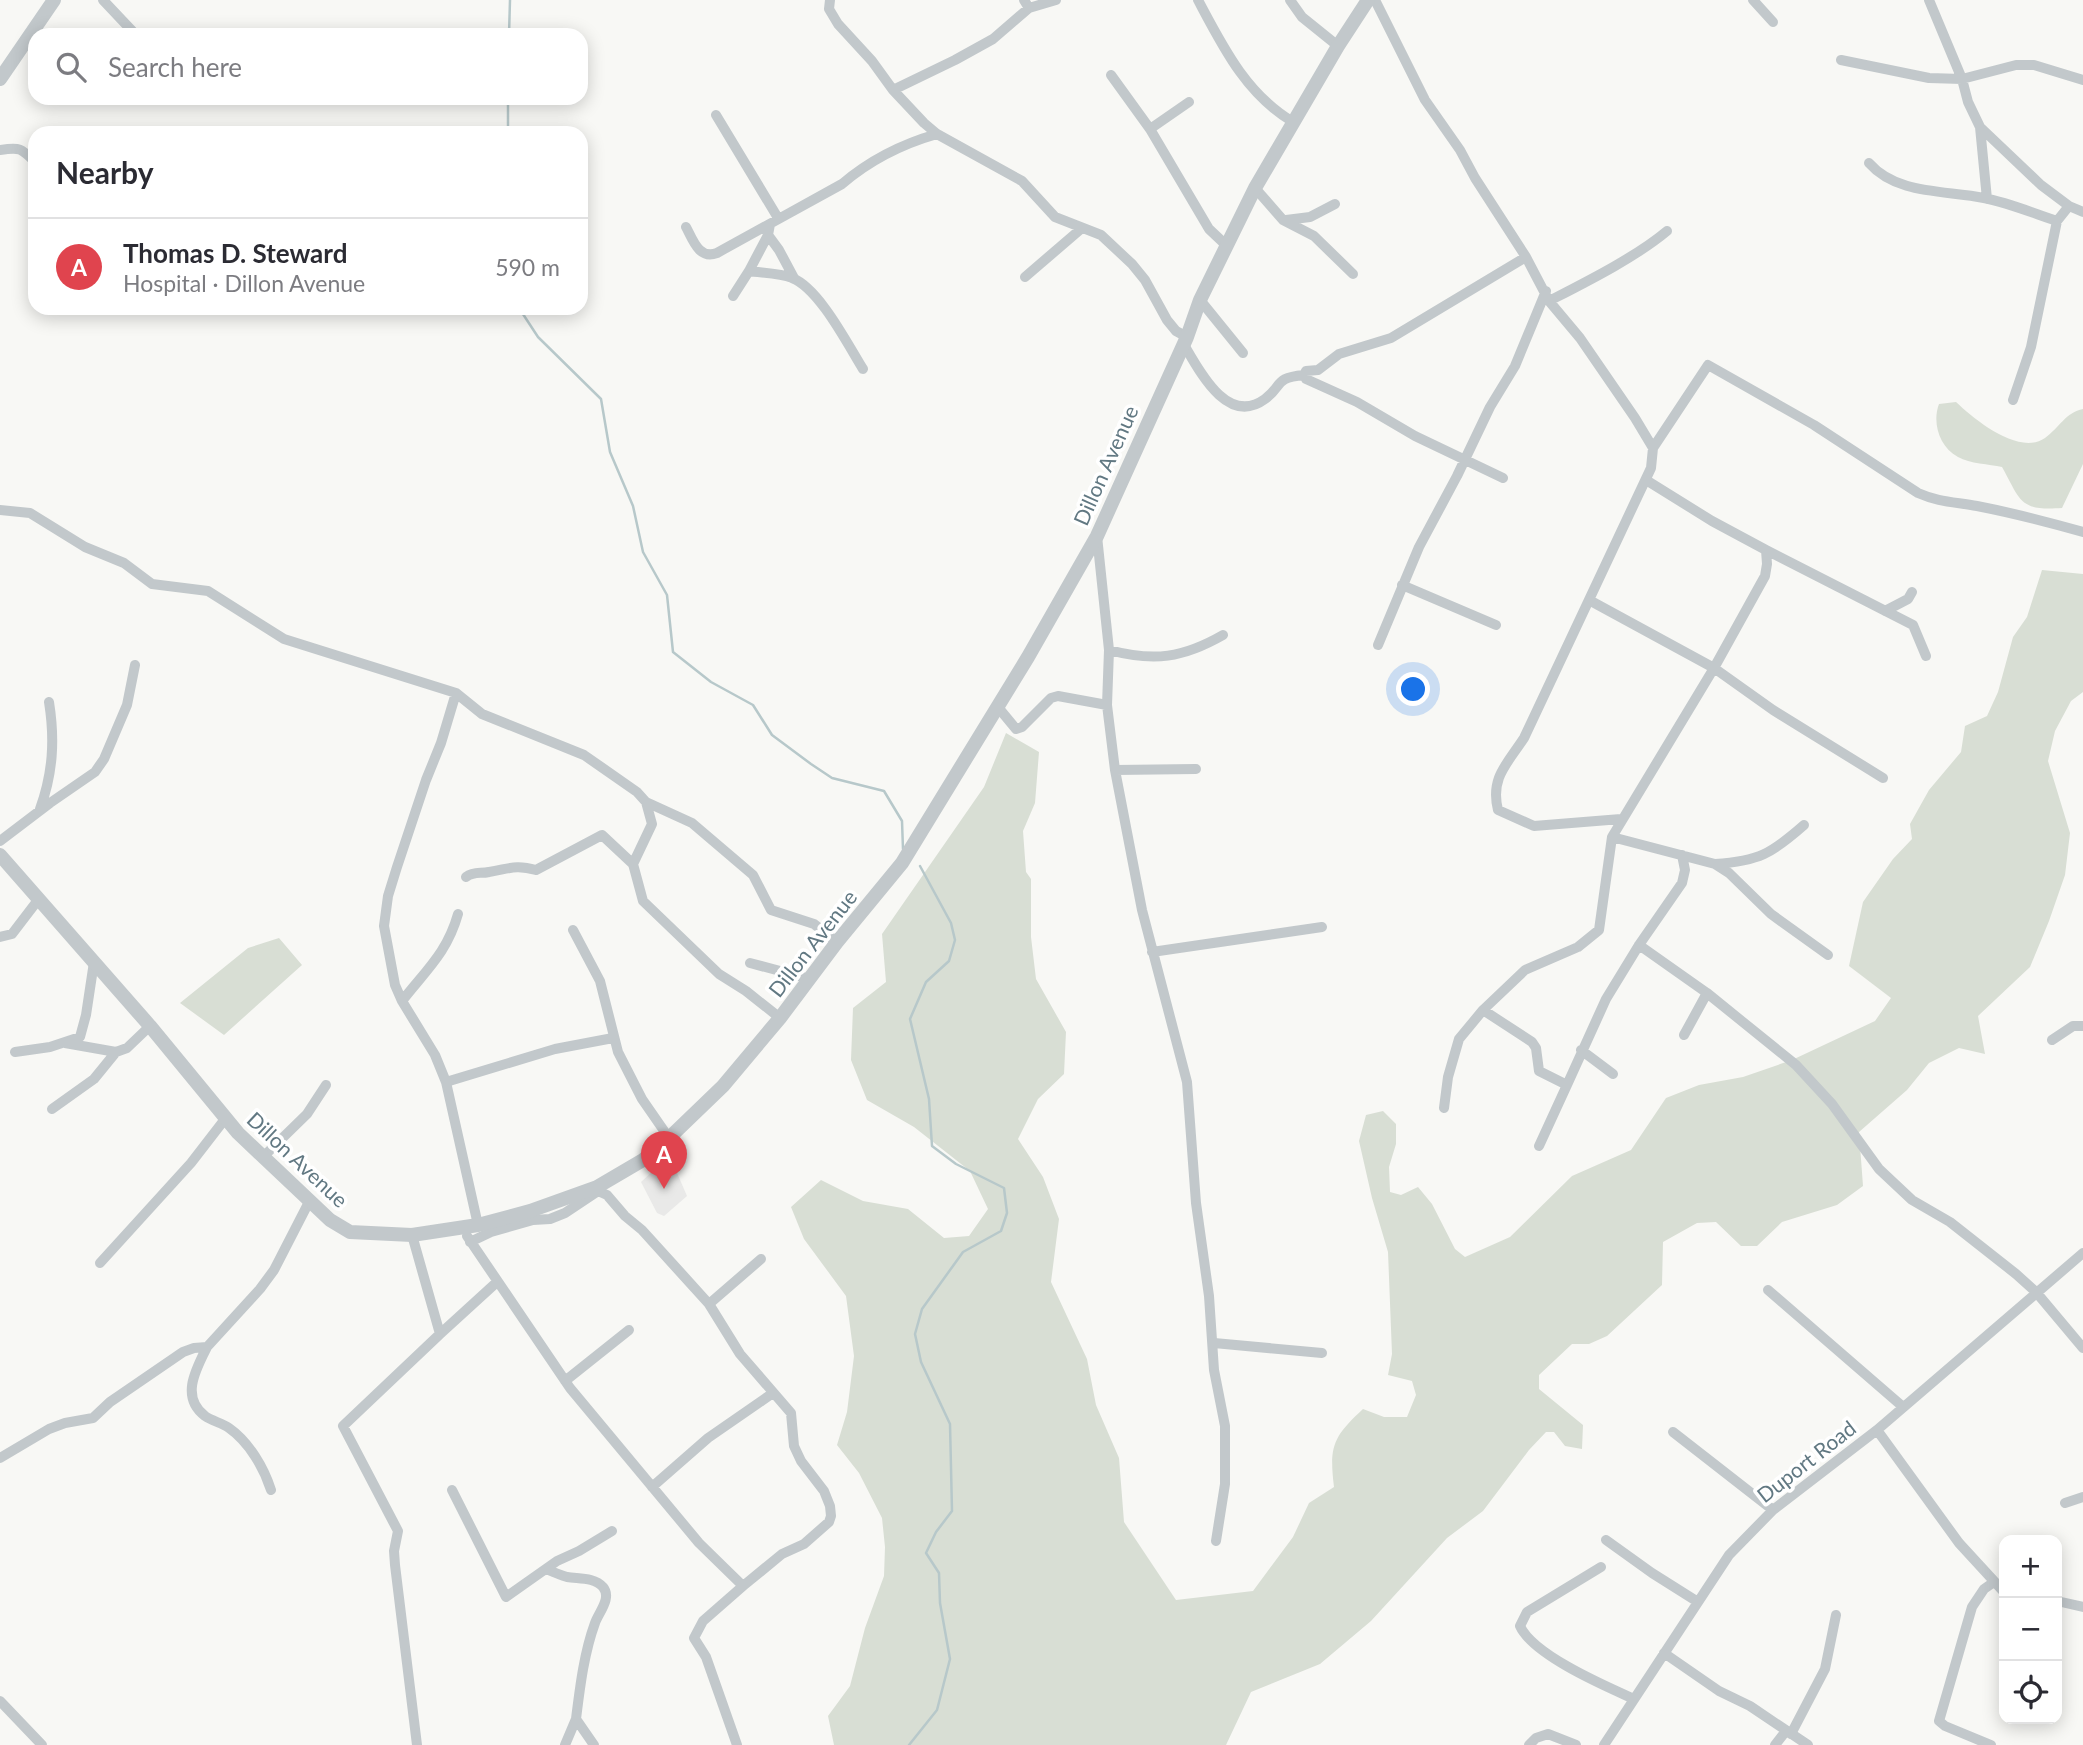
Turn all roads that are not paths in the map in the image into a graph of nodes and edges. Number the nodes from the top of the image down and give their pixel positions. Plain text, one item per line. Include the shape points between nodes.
1 (54, 0) edge
2 (103, 0) edge
3 (830, 0) edge
4 (1056, 0) edge
5 (1198, 0) edge
6 (1290, 0) edge
7 (1368, 0) edge
8 (1375, 0) edge
9 (1753, 0) edge
10 (1929, 0) edge
11 (1026, 4) edge
12 (1773, 22) dead end
13 (35, 28) edge
14 (129, 28) edge
15 (28, 38) edge
16 (1338, 46) junction
17 (1841, 60) dead end
18 (1111, 75) dead end
19 (0, 79) edge
20 (1962, 79) junction
21 (2083, 80) edge
22 (893, 90) junction
23 (1188, 102) dead end
24 (716, 115) dead end
25 (1293, 122) junction
26 (1980, 127) junction
27 (1150, 129) junction
28 (937, 134) junction
29 (0, 150) edge
30 (28, 155) edge
31 (1869, 163) dead end
32 (1255, 188) junction
33 (1987, 199) junction
34 (1335, 204) dead end
35 (2068, 206) junction
36 (2083, 212) edge
37 (1283, 220) junction
38 (2057, 221) junction
39 (772, 226) junction
40 (686, 227) dead end
41 (1082, 228) junction
42 (1667, 231) dead end
43 (1227, 246) junction
44 (1526, 257) junction
45 (749, 271) junction
46 (1353, 274) dead end
47 (1025, 277) dead end
48 (793, 278) junction
49 (733, 296) dead end
50 (1548, 296) junction
51 (1200, 300) junction
52 (1185, 340) junction
53 (1243, 353) dead end
54 (863, 369) dead end
55 (1304, 375) junction
56 (2013, 400) dead end
57 (1653, 449) junction
58 (1465, 459) junction
59 (1503, 478) dead end
60 (1646, 480) junction
61 (0, 510) edge
62 (2083, 532) edge
63 (1097, 536) junction
64 (1766, 550) junction
65 (1402, 584) junction
66 (1912, 592) dead end
67 (1589, 600) junction
68 (1885, 611) junction
69 (1496, 625) dead end
70 (1223, 635) dead end
71 (1378, 645) dead end
72 (1109, 650) junction
73 (1926, 656) dead end
74 (135, 666) dead end
75 (1714, 668) junction
76 (456, 693) junction
77 (49, 702) dead end
78 (1107, 705) junction
79 (997, 706) junction
80 (1196, 769) dead end
81 (1115, 770) junction
82 (1883, 778) dead end
83 (646, 802) junction
84 (39, 812) junction
85 (1621, 819) junction
86 (1804, 825) dead end
87 (1612, 837) junction
88 (0, 841) edge
89 (0, 855) edge
90 (1682, 855) junction
91 (632, 864) junction
92 (1714, 864) junction
93 (466, 877) dead end
94 (38, 900) junction
95 (458, 914) dead end
96 (1322, 927) dead end
97 (573, 930) dead end
98 (0, 937) edge
99 (837, 942) junction
100 (1639, 945) junction
101 (1152, 952) junction
102 (1828, 956) dead end
103 (94, 962) junction
104 (750, 963) dead end
105 (810, 979) junction
106 (1707, 993) junction
107 (402, 1001) junction
108 (1483, 1010) junction
109 (780, 1018) junction
110 (150, 1026) junction
111 (2083, 1026) edge
112 (1684, 1035) dead end
113 (612, 1038) junction
114 (2052, 1040) dead end
115 (64, 1043) junction
116 (1581, 1051) junction
117 (15, 1052) dead end
118 (116, 1052) junction
119 (1613, 1074) dead end
120 (446, 1082) junction
121 (326, 1085) dead end
122 (1567, 1085) junction
123 (1444, 1108) dead end
124 (52, 1110) dead end
125 (225, 1119) junction
126 (669, 1138) junction
127 (1539, 1146) dead end
128 (263, 1157) junction
129 (310, 1200) junction
130 (470, 1226) junction
131 (412, 1235) junction
132 (470, 1242) junction
133 (2083, 1253) edge
134 (761, 1259) dead end
135 (100, 1263) dead end
136 (497, 1282) junction
137 (1769, 1290) dead end
138 (2036, 1292) junction
139 (709, 1304) junction
140 (629, 1330) dead end
141 (440, 1335) junction
142 (1214, 1343) junction
143 (207, 1348) junction
144 (2083, 1348) edge
145 (1322, 1353) dead end
146 (565, 1381) junction
147 (773, 1393) junction
148 (1902, 1406) junction
149 (1877, 1430) junction
150 (1673, 1432) dead end
151 (0, 1458) edge
152 (652, 1486) junction
153 (271, 1490) dead end
154 (452, 1490) dead end
155 (2083, 1497) edge
156 (2065, 1503) dead end
157 (1773, 1510) junction
158 (612, 1531) dead end
159 (1606, 1540) dead end
160 (1216, 1541) dead end
161 (1601, 1567) dead end
162 (546, 1569) junction
163 (1994, 1582) junction
164 (743, 1586) junction
165 (1999, 1587) edge
166 (1698, 1602) junction
167 (2062, 1602) edge
168 (2083, 1607) edge
169 (1836, 1615) dead end
170 (1664, 1653) junction
171 (1634, 1699) junction
172 (0, 1701) edge
173 (576, 1719) junction
174 (1788, 1733) junction
175 (42, 1745) edge
176 (417, 1745) edge
177 (565, 1745) edge
178 (594, 1745) edge
179 (737, 1745) edge
180 (1529, 1745) edge
181 (1576, 1745) edge
182 (1604, 1745) edge
183 (1775, 1745) edge
184 (1808, 1745) edge
185 (1991, 1745) edge

1 - 13 street
2 - 14 street
3 - 22 street via 829,9 838,24
4 - 11 street
5 - 25 street via 1238,72 1273,110
6 - 16 street via 1302,18
7 - 16 street, Dillon Avenue
8 - 44 street via 1425,100
9 - 12 street
10 - 20 street
11 - 22 street via 993,39
15 - 19 street
16 - 25 street, Dillon Avenue
17 - 20 street via 1929,78
18 - 27 street
20 - 21 street via 2015,65 2034,65
20 - 26 street
22 - 28 street
23 - 27 street
24 - 39 street
25 - 32 street, Dillon Avenue
26 - 33 street
26 - 35 street
27 - 43 street via 1209,229
28 - 39 street via 892,150
28 - 41 street via 1022,181 1055,218
29 - 30 street via 16,147
31 - 33 street via 1879,175 1902,186
32 - 37 street
32 - 43 street, Dillon Avenue
33 - 38 street
34 - 37 street via 1310,217
35 - 36 street
35 - 38 street
37 - 46 street via 1314,236
38 - 56 street via 2031,347
39 - 40 street via 710,256 696,247
39 - 45 street
39 - 48 street
41 - 47 street
41 - 52 street via 1117,248
42 - 50 street via 1593,278
43 - 51 street, Dillon Avenue
44 - 50 street
44 - 55 street via 1391,338 1339,354
45 - 48 street
45 - 49 street
48 - 54 street via 827,311
50 - 57 street via 1612,383
50 - 58 street
51 - 52 street, Dillon Avenue
51 - 53 street
52 - 55 street via 1210,388 1236,407 1266,399 1288,376
52 - 63 street, Dillon Avenue
55 - 58 street
57 - 60 street
57 - 62 street via 1708,365 1926,496
58 - 59 street
58 - 65 street
60 - 64 street
60 - 67 street
61 - 76 street via 30,513 85,547 124,563 152,584 208,591 284,639
63 - 72 street
63 - 79 street, Dillon Avenue
64 - 68 street
64 - 75 street via 1765,576
65 - 69 street
65 - 71 street
66 - 68 street
67 - 75 street
67 - 85 street via 1524,738 1496,783 1496,800 1498,810 1534,826
68 - 73 street via 1913,625
70 - 72 street via 1182,654 1148,657
72 - 78 street
74 - 84 street via 127,705 104,759 95,772
75 - 82 street
75 - 85 street
76 - 83 street via 482,714 584,755
76 - 107 street via 388,896 384,926
77 - 84 street via 52,761
78 - 79 street via 1058,696 1016,729
78 - 81 street
79 - 99 street, Dillon Avenue via 902,863
80 - 81 street
81 - 101 street
83 - 91 street via 652,824
83 - 99 street via 692,823 753,875 771,910 814,924
84 - 88 street
85 - 87 street
86 - 92 street via 1761,857
87 - 90 street
87 - 108 street via 1599,930 1578,947 1525,970
89 - 94 street, Dillon Avenue
90 - 92 street
90 - 100 street via 1682,883
91 - 93 street via 602,835 536,870 510,866
91 - 109 street via 643,901 719,974
92 - 102 street
94 - 98 street via 12,934
94 - 103 street, Dillon Avenue
95 - 107 street via 452,937 438,959
96 - 101 street
97 - 113 street via 600,981
99 - 105 street, Dillon Avenue
100 - 106 street
100 - 116 street
101 - 142 street via 1187,1082 1192,1168
103 - 110 street, Dillon Avenue
103 - 115 street via 80,1037
104 - 105 street
105 - 109 street, Dillon Avenue
106 - 112 street
106 - 138 street via 1796,1065 1832,1104 1879,1169 1912,1200 1950,1222
107 - 120 street
108 - 122 street via 1532,1042 1538,1070
108 - 123 street via 1459,1039
109 - 126 street, Dillon Avenue via 723,1086
110 - 118 street via 127,1048
110 - 125 street, Dillon Avenue
111 - 114 street via 2073,1026
113 - 120 street via 555,1049
113 - 126 street via 642,1099
115 - 117 street
115 - 118 street
116 - 119 street
116 - 122 street
118 - 124 street via 94,1079
120 - 130 street
121 - 128 street via 307,1114
122 - 127 street
125 - 128 street, Dillon Avenue
125 - 135 street
126 - 130 street, Dillon Avenue via 643,1160 597,1187
128 - 129 street, Dillon Avenue
129 - 131 street, Dillon Avenue via 350,1232
129 - 143 street via 274,1270
130 - 131 street, Dillon Avenue
130 - 132 street
131 - 141 street
132 - 136 street
132 - 139 street via 491,1232 550,1219 598,1191 642,1230
133 - 138 street, Duport Road
134 - 139 street
136 - 141 street
136 - 146 street
137 - 148 street
138 - 144 street
138 - 148 street, Duport Road
139 - 147 street via 740,1354
140 - 146 street
141 - 176 street via 343,1426 398,1531 396,1578
142 - 145 street
142 - 160 street via 1214,1370 1225,1426 1224,1484
143 - 151 street via 183,1352 93,1418 49,1429
143 - 153 street via 192,1379 196,1406 205,1416 230,1428 253,1454
146 - 152 street
147 - 152 street via 708,1438
147 - 164 street via 791,1413 794,1446 824,1491 831,1516 804,1544 782,1554
148 - 149 street, Duport Road
149 - 157 street, Duport Road
149 - 163 street via 1959,1543
150 - 157 street
152 - 164 street via 699,1543
154 - 162 street via 506,1597
155 - 156 street
157 - 166 street, Duport Road via 1729,1555
158 - 162 street
159 - 166 street
161 - 171 street via 1527,1612 1520,1626 1540,1648 1566,1665
162 - 173 street via 566,1577 587,1578 605,1592 589,1642
163 - 165 street
163 - 185 street via 1972,1607 1939,1721
164 - 179 street via 703,1620 694,1638 706,1657
166 - 170 street, Duport Road
167 - 168 street
169 - 174 street via 1825,1670
170 - 171 street, Duport Road
170 - 174 street
171 - 182 street, Duport Road
172 - 175 street
173 - 177 street
173 - 178 street
174 - 183 street
174 - 184 street
180 - 181 street via 1548,1734

